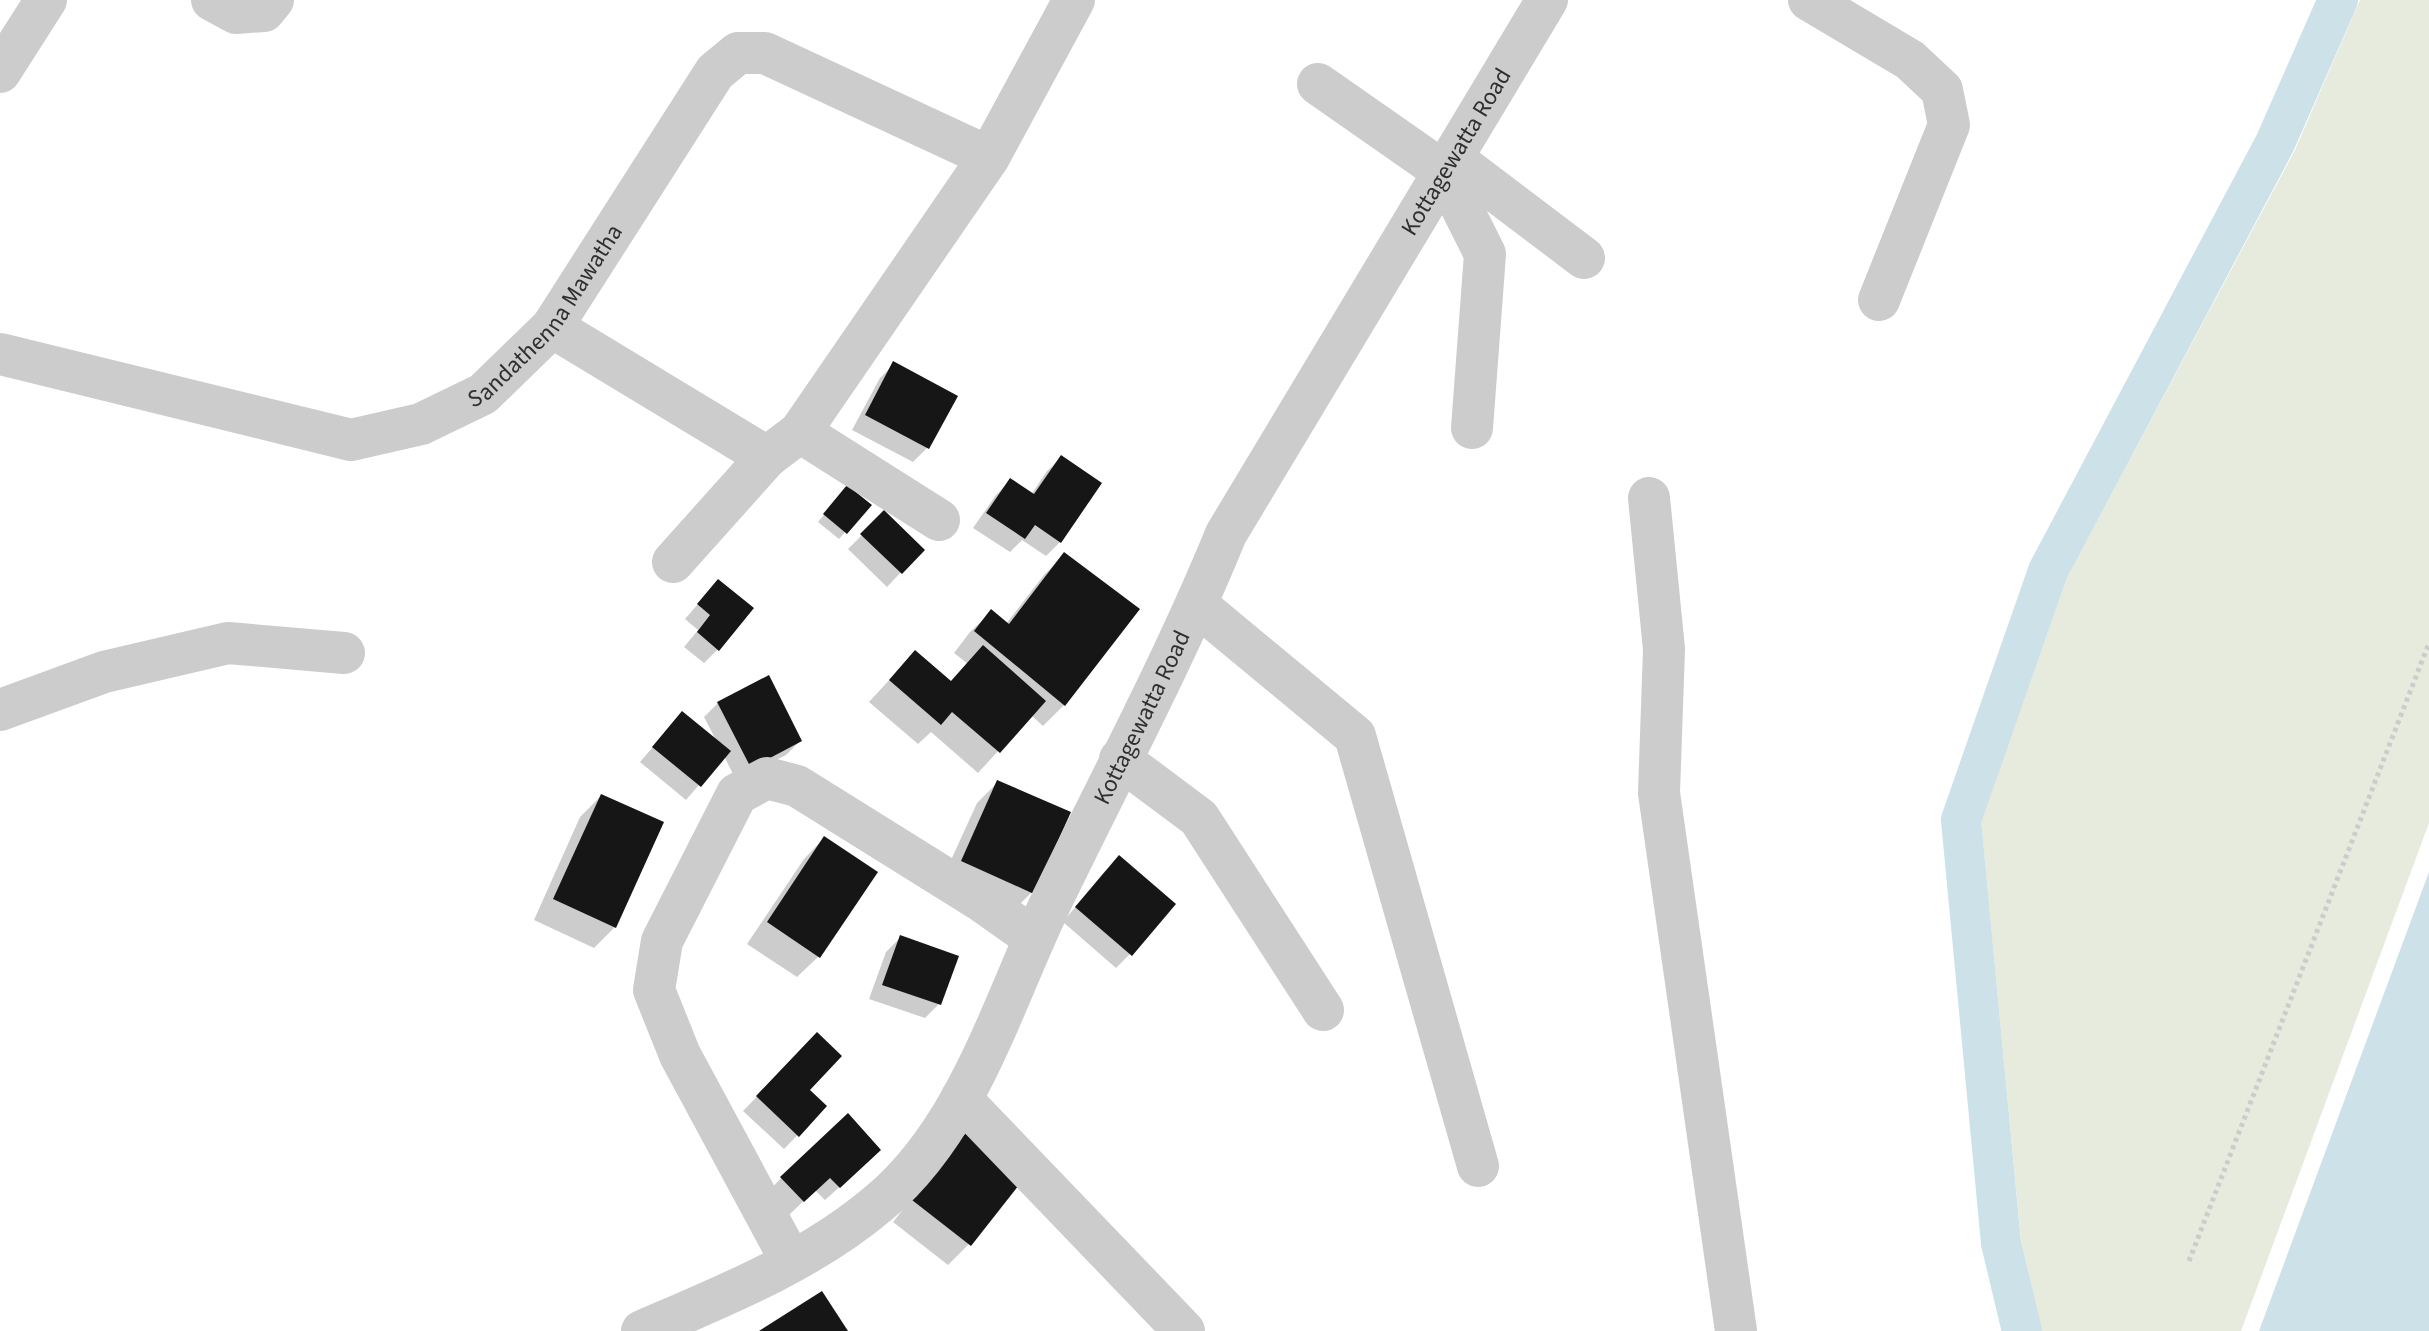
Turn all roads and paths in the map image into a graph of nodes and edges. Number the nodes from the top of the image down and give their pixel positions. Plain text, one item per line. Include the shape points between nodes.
1 (46, 0) edge
2 (212, 0) edge
3 (273, 0) edge
4 (1074, 0) edge
5 (1547, 0) edge
6 (1809, 0) edge
7 (0, 72) edge
8 (1318, 84) dead end
9 (989, 157) junction
10 (1448, 165) junction
11 (1584, 258) dead end
12 (1879, 300) dead end
13 (552, 327) junction
14 (0, 354) edge
15 (1472, 428) dead end
16 (800, 432) junction
17 (767, 457) junction
18 (1649, 498) dead end
19 (939, 520) dead end
20 (673, 562) dead end
21 (1197, 605) junction
22 (2429, 643) edge
23 (344, 653) dead end
24 (0, 710) edge
25 (1120, 759) junction
26 (1034, 938) junction
27 (1323, 1010) dead end
28 (961, 1099) junction
29 (1478, 1166) dead end
30 (791, 1261) junction
31 (2189, 1261) dead end
32 (642, 1331) edge
33 (1184, 1331) edge
34 (1736, 1331) edge

1 - 7 street
2 - 3 street via 236,13 264,11
4 - 9 street
5 - 10 street, Kottagewatta Road
6 - 12 street via 1910,60 1942,90 1949,125
8 - 10 street
9 - 13 street, Sandathenna Mawatha via 765,53 738,53 715,72
9 - 16 street
10 - 11 street
10 - 15 street via 1485,254
10 - 21 street, Kottagewatta Road via 1226,534
13 - 14 street, Sandathenna Mawatha via 483,394 421,424 351,440
13 - 17 street
16 - 17 street
16 - 19 street
17 - 20 street
18 - 34 street via 1664,649 1659,793
21 - 25 street, Kottagewatta Road
21 - 29 street via 1355,736
22 - 31 path
23 - 24 street via 228,643 104,672
25 - 26 street, Kottagewatta Road
25 - 27 street via 1199,818
26 - 28 street, Kottagewatta Road
26 - 30 street via 797,786 767,778 737,794 662,941 654,990 680,1055
28 - 30 street, Kottagewatta Road via 919,1163 881,1202
28 - 33 street
30 - 32 street, Kottagewatta Road

